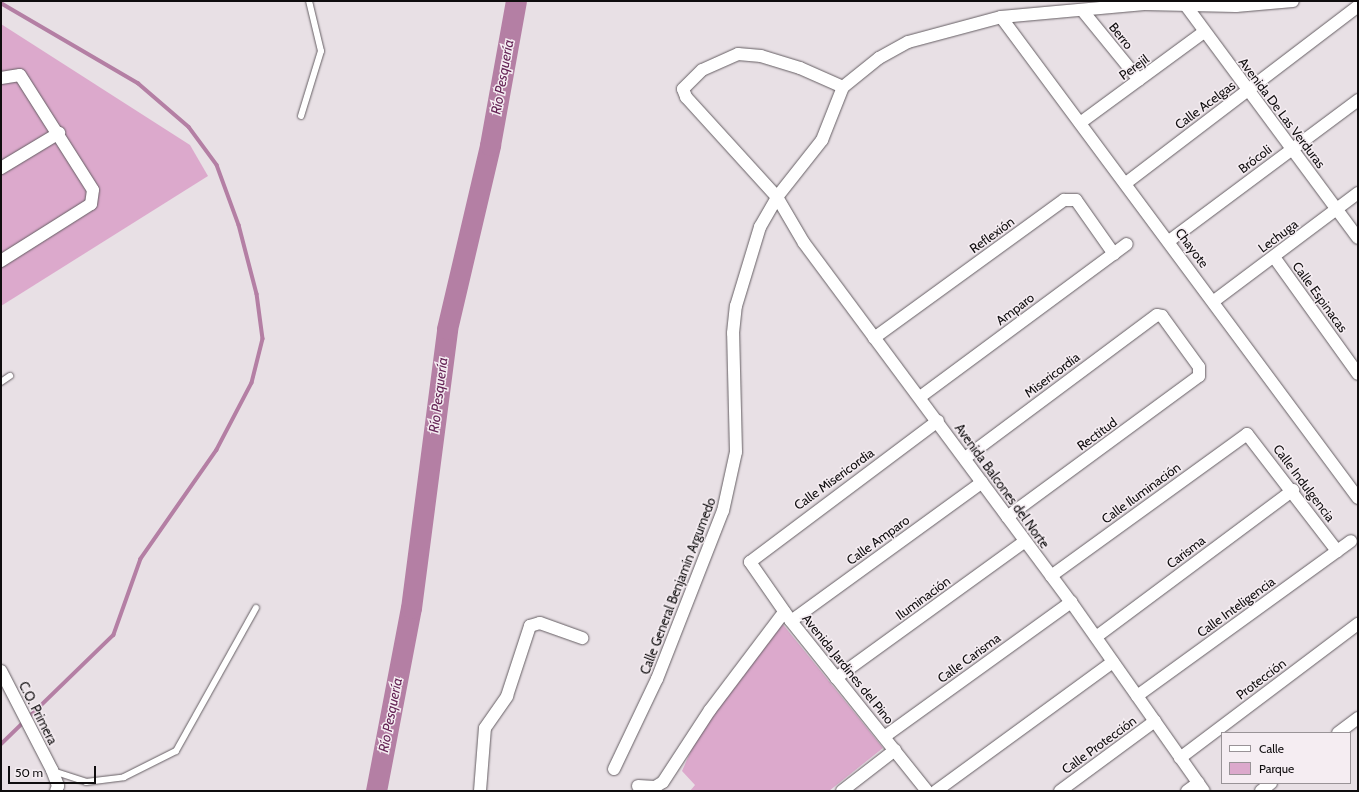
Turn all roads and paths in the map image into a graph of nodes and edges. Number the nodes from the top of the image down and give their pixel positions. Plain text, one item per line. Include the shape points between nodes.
1 (309, 1) edge
2 (1292, 1) edge
3 (1184, 3) junction
4 (1358, 6) edge
5 (1082, 10) junction
6 (1001, 17) junction
7 (1204, 32) junction
8 (1, 78) edge
9 (1139, 80) junction
10 (843, 87) junction
11 (1248, 90) junction
12 (1358, 100) edge
13 (301, 116) dead end
14 (1080, 123) junction
15 (59, 133) junction
16 (1291, 149) junction
17 (1, 168) edge
18 (1126, 183) junction
19 (1358, 193) edge
20 (777, 198) junction
21 (1336, 210) junction
22 (1358, 238) edge
23 (1169, 241) junction
24 (1127, 244) dead end
25 (1114, 254) junction
26 (1274, 257) junction
27 (1, 261) edge
28 (1214, 301) junction
29 (874, 338) junction
30 (1201, 371) joint
31 (1358, 374) edge
32 (10, 376) dead end
33 (1, 382) edge
34 (920, 398) junction
35 (938, 421) junction
36 (1247, 434) joint
37 (965, 458) junction
38 (982, 482) junction
39 (1293, 490) junction
40 (1358, 498) edge
41 (1007, 518) junction
42 (1025, 541) junction
43 (1351, 541) dead end
44 (1337, 551) junction
45 (750, 562) joint
46 (1051, 576) junction
47 (1071, 602) junction
48 (256, 608) dead end
49 (788, 616) junction
50 (1358, 624) edge
51 (1096, 637) junction
52 (582, 638) dead end
53 (1113, 662) junction
54 (1, 671) edge
55 (836, 678) junction
56 (1137, 696) junction
57 (1358, 718) edge
58 (1155, 721) junction
59 (1339, 732) edge
60 (884, 737) junction
61 (895, 750) junction
62 (1180, 758) junction
63 (614, 769) dead end
64 (52, 770) junction
65 (1270, 784) edge
66 (638, 786) dead end
67 (1201, 787) edge
68 (56, 791) edge
69 (480, 791) edge
70 (842, 791) edge
71 (927, 791) edge
72 (936, 791) edge
73 (1060, 791) edge
74 (1187, 791) edge
75 (1260, 791) edge

1 - 13 lane via 321,51
2 - 3 street via 1236,6
3 - 5 street
3 - 7 street, Avenida De Las Verduras
4 - 11 street, Calle Acelgas
5 - 6 street
5 - 9 street, Berro
6 - 10 street via 908,42 879,58
6 - 14 street, Chayote
7 - 9 street, Perejil
7 - 11 street, Avenida De Las Verduras
8 - 15 street via 20,75
9 - 14 street, Perejil
10 - 20 street, Calle General Benjamín Argumedo via 822,140
10 - 20 street, Avenida Balcones del Norte via 800,68 761,56 738,54 702,70 683,89 686,97
11 - 16 street, Avenida De Las Verduras
11 - 18 street, Calle Acelgas
12 - 16 street, Brócoli
14 - 18 street, Chayote
15 - 17 street
15 - 27 street via 92,190 91,204
16 - 21 street, Avenida De Las Verduras
16 - 23 street, Brócoli
18 - 23 street, Chayote
19 - 21 street, Lechuga
20 - 29 street, Avenida Balcones del Norte via 804,243
20 - 63 street, Calle General Benjamín Argumedo via 760,227 736,306 733,333 736,452 723,511 657,679
21 - 22 street, Avenida De Las Verduras
21 - 26 street, Lechuga
23 - 28 street, Chayote
24 - 25 street, Amparo
25 - 29 street, Reflexión via 1076,200 1064,200
25 - 34 street, Amparo
26 - 28 street, Lechuga
26 - 31 street, Calle Espinacas
28 - 40 street, Chayote
29 - 34 street, Avenida Balcones del Norte
30 - 37 street, Misericordia via 1162,316 1157,315
30 - 41 street, Rectitud
32 - 33 lane
34 - 35 street, Avenida Balcones del Norte
35 - 37 street, Avenida Balcones del Norte
35 - 45 street, Calle Misericordia
36 - 39 street, Calle Indulgencia
36 - 46 street, Calle Iluminación
37 - 38 street, Avenida Balcones del Norte
38 - 41 street, Avenida Balcones del Norte
38 - 49 street, Calle Amparo
39 - 44 street, Calle Indulgencia
39 - 51 street, Carisma
41 - 42 street, Avenida Balcones del Norte
42 - 46 street, Avenida Balcones del Norte
42 - 55 street, Iluminación
43 - 44 street, Calle Inteligencia
44 - 56 street, Calle Inteligencia
45 - 49 street, Avenida Jardines del Pino
46 - 47 street, Avenida Balcones del Norte
47 - 51 street, Avenida Balcones del Norte
47 - 60 street, Calle Carisma
48 - 64 lane via 176,751 124,777 86,782
49 - 55 street, Avenida Jardines del Pino
49 - 66 street, Calle Amparo via 703,720 663,782 655,787
50 - 62 street, Protección
51 - 53 street, Avenida Balcones del Norte
52 - 69 street via 540,623 530,626 507,696 485,728
53 - 56 street, Avenida Balcones del Norte
53 - 72 street
54 - 64 street, C.O. Primera
55 - 60 street, Avenida Jardines del Pino
56 - 58 street, Avenida Balcones del Norte
57 - 59 street
58 - 62 street, Avenida Balcones del Norte
58 - 73 street, Calle Protección
60 - 61 street, Avenida Jardines del Pino
61 - 70 street
61 - 71 street, Avenida Jardines del Pino
62 - 67 street, Avenida Balcones del Norte
64 - 68 street, C.O. Primera via 58,786
65 - 75 street
67 - 74 street

